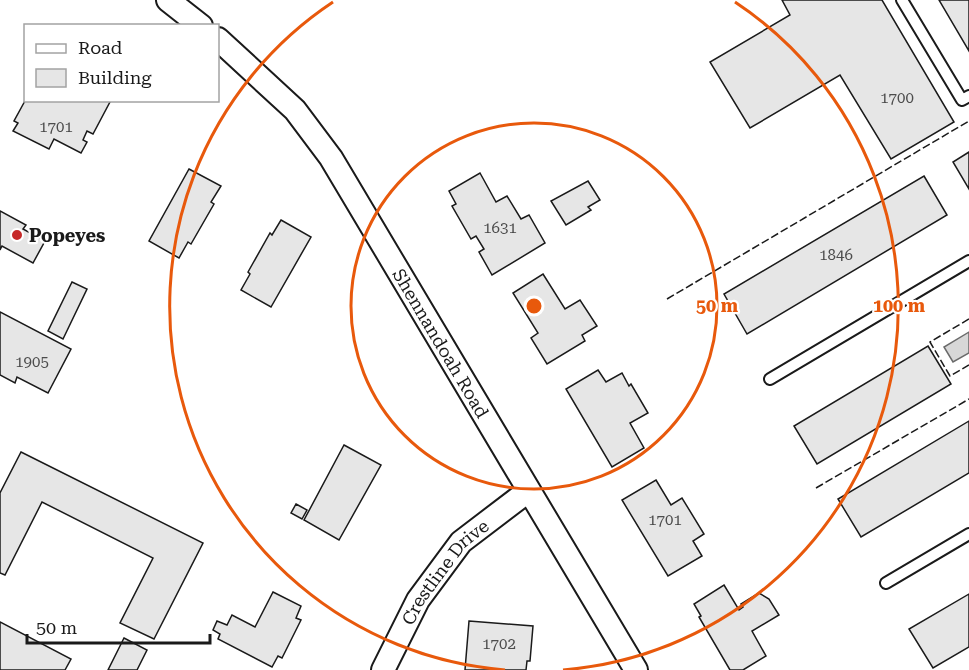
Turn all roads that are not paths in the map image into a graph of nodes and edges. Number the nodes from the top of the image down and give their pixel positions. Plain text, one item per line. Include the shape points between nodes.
1 (168, 0) edge
2 (902, 0) edge
3 (198, 24) edge
4 (219, 40) edge
5 (969, 96) edge
6 (969, 261) edge
7 (770, 379) dead end
8 (528, 491) junction
9 (969, 534) edge
10 (885, 583) dead end
11 (383, 670) edge
12 (636, 670) edge

1 - 3 street
2 - 5 lane via 962,100
4 - 8 street, Shennandoah Road via 295,110 331,158
6 - 7 lane
8 - 11 street, Crestline Drive via 461,542 418,600
8 - 12 street, Shennandoah Road
9 - 10 lane

